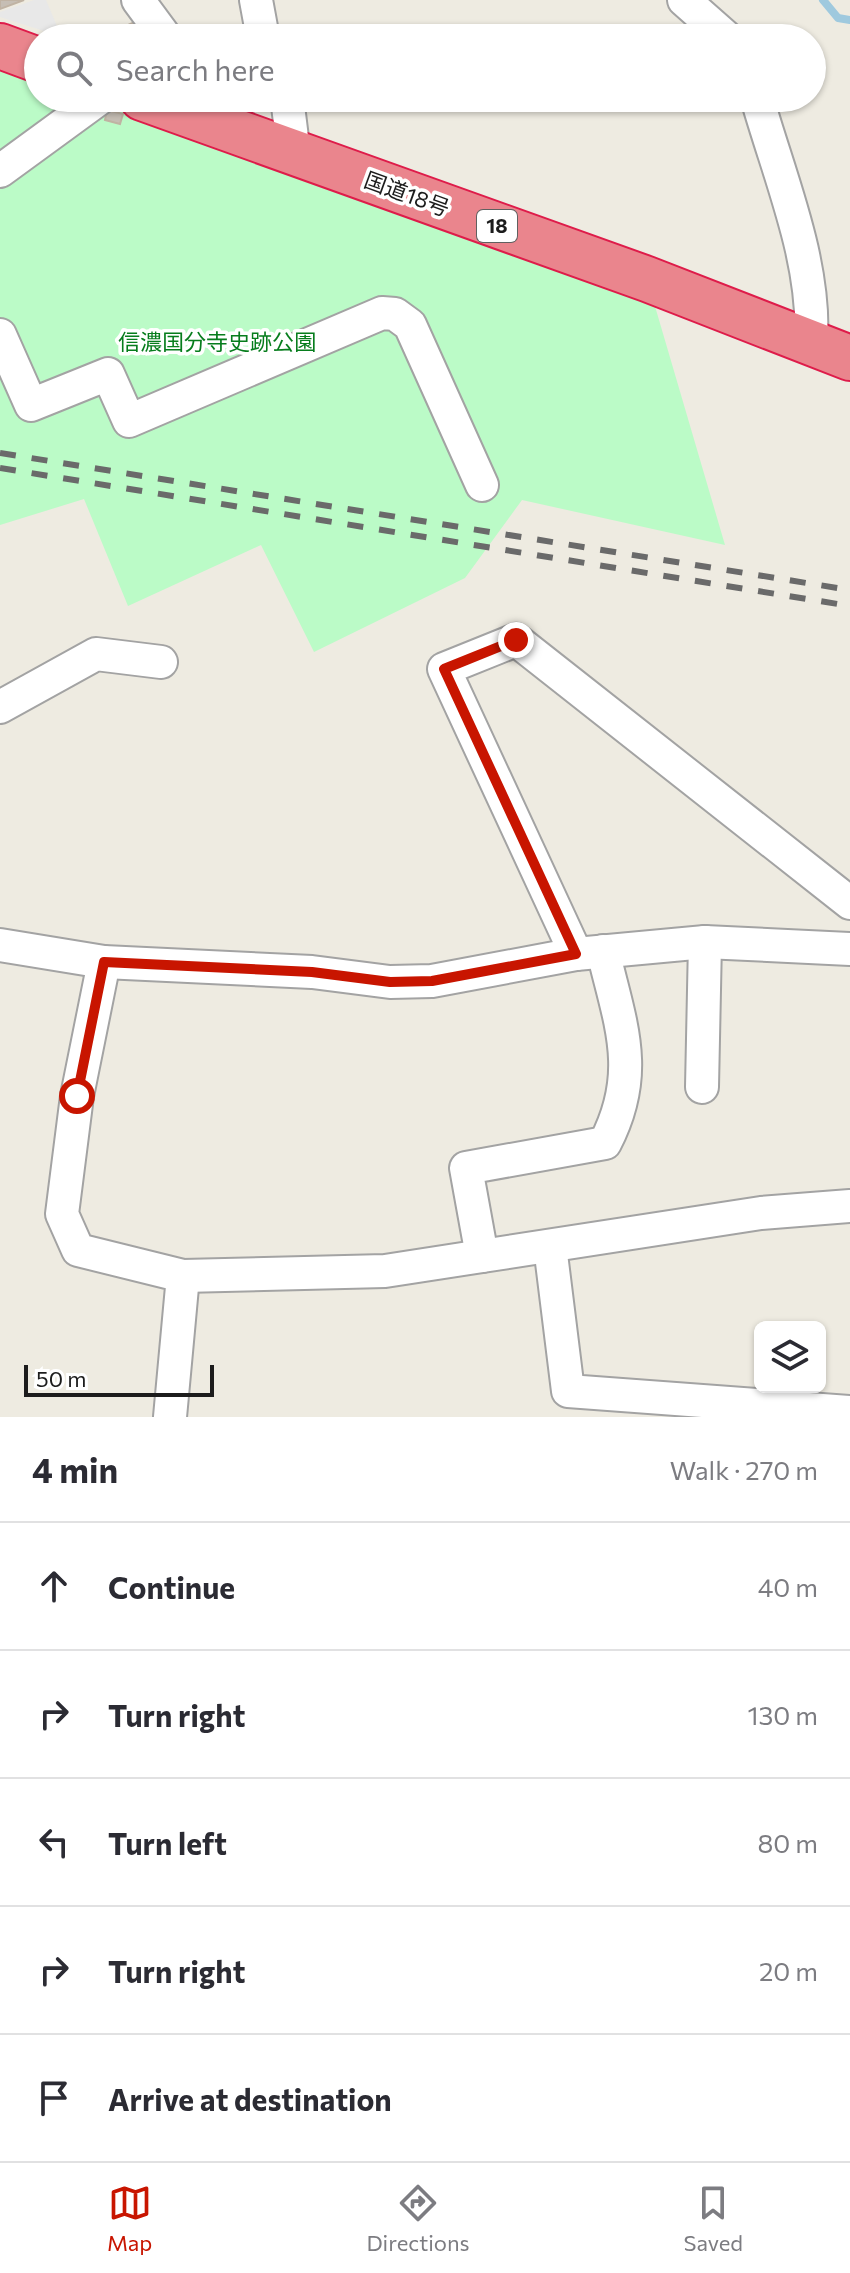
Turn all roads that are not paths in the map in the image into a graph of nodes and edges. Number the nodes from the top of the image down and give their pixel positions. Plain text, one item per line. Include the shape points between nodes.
1 (138, 0) edge
2 (256, 0) edge
3 (684, 0) edge
4 (156, 24) edge
5 (260, 24) edge
6 (711, 24) edge
7 (0, 46) edge
8 (24, 55) edge
9 (81, 112) edge
10 (206, 112) edge
11 (289, 112) edge
12 (761, 112) edge
13 (294, 154) junction
14 (0, 171) edge
15 (0, 335) edge
16 (830, 350) edge
17 (482, 485) dead end
18 (161, 662) dead end
19 (0, 707) edge
20 (850, 903) edge
21 (705, 942) junction
22 (0, 945) edge
23 (850, 949) edge
24 (590, 952) junction
25 (104, 962) junction
26 (702, 1087) dead end
27 (850, 1206) edge
28 (550, 1246) junction
29 (482, 1256) junction
30 (183, 1276) junction
31 (618, 1407) edge
32 (850, 1412) edge
33 (170, 1417) edge

1 - 4 street
2 - 5 street
3 - 6 street
7 - 8 highway
9 - 14 street
10 - 13 highway, 国道18号 / 18
11 - 13 street
12 - 16 street via 813,314
13 - 16 highway, 国道18号 / 18
15 - 17 street via 31,405 108,374 129,421 382,313 395,314 410,325
18 - 19 street via 96,654
20 - 24 street via 516,640 444,669
21 - 23 street
21 - 24 street
21 - 26 street
22 - 25 street
24 - 25 street via 432,981 390,982 312,972
24 - 29 street via 627,1052 621,1112 605,1143 466,1168
25 - 30 street via 77,1096 62,1214 78,1250
27 - 28 street via 761,1213
28 - 29 street
28 - 31 street via 568,1391
29 - 30 street via 385,1271
30 - 33 street
31 - 32 street

